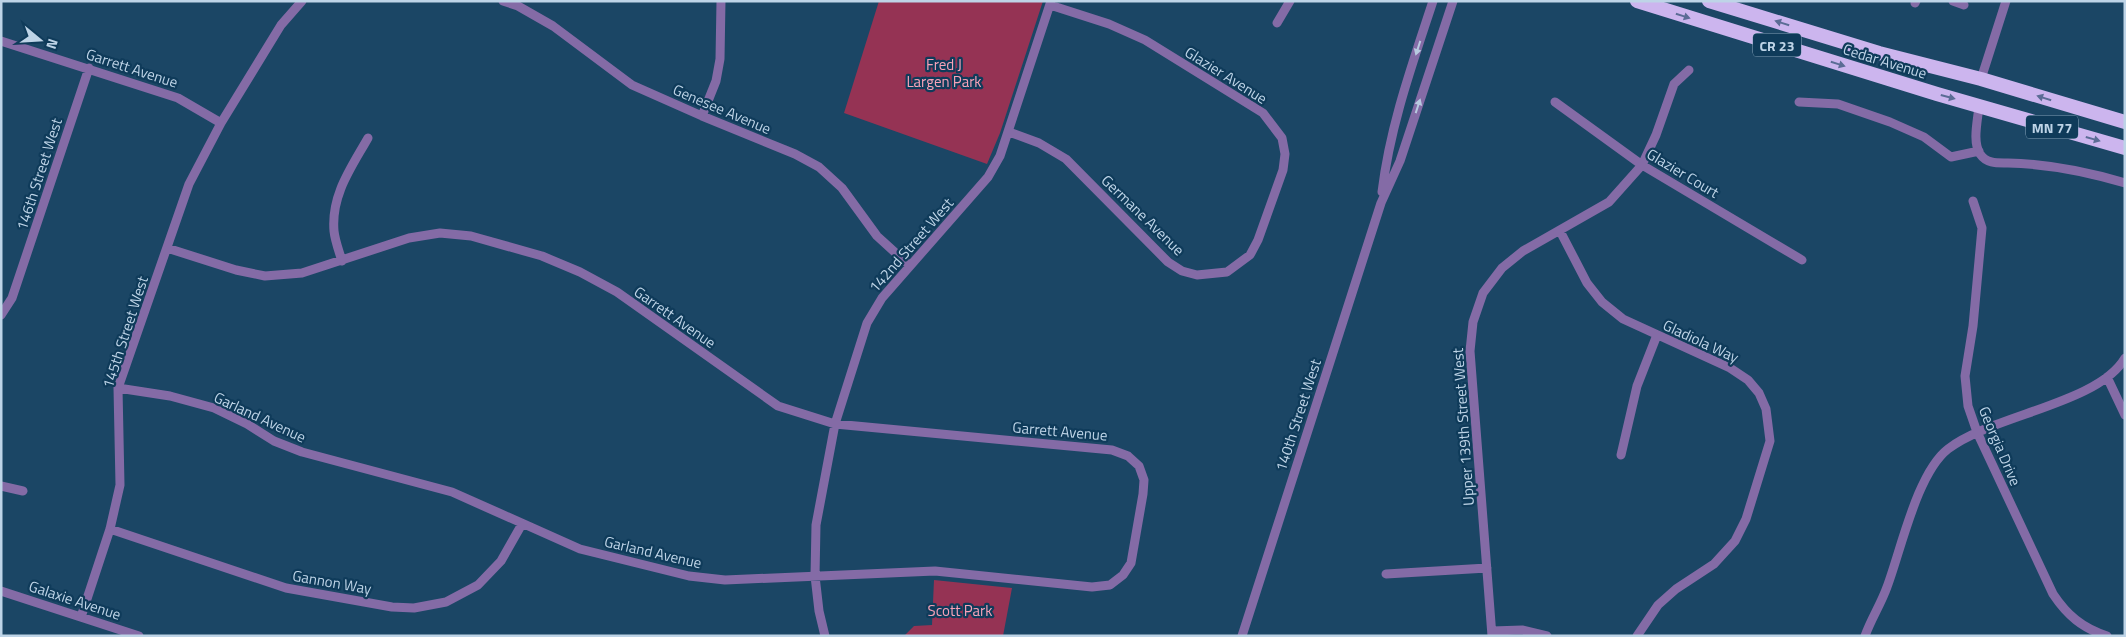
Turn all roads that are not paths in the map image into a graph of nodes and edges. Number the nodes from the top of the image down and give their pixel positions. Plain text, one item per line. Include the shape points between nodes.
1 (302, 1) edge
2 (503, 1) edge
3 (721, 1) edge
4 (1290, 1) edge
5 (1433, 1) edge
6 (1453, 1) edge
7 (1636, 1) edge
8 (1709, 1) edge
9 (1954, 1) edge
10 (2006, 1) edge
11 (1050, 3) edge
12 (1964, 5) dead end
13 (1277, 23) dead end
14 (1, 40) edge
15 (89, 68) junction
16 (1688, 70) dead end
17 (1981, 79) junction
18 (1555, 102) dead end
19 (1799, 102) dead end
20 (1979, 105) junction
21 (702, 116) junction
22 (2125, 122) edge
23 (222, 123) junction
24 (1009, 132) junction
25 (368, 138) dead end
26 (1977, 148) junction
27 (2125, 148) edge
28 (1642, 165) junction
29 (2125, 183) edge
30 (1973, 201) dead end
31 (1381, 203) junction
32 (1560, 231) junction
33 (1258, 240) joint
34 (167, 248) junction
35 (1802, 260) dead end
36 (342, 261) junction
37 (910, 266) junction
38 (1, 315) edge
39 (1657, 335) junction
40 (2125, 358) edge
41 (2107, 377) junction
42 (118, 388) junction
43 (2125, 415) edge
44 (835, 424) junction
45 (1977, 432) junction
46 (1621, 455) dead end
47 (1, 486) edge
48 (23, 491) dead end
49 (1143, 494) joint
50 (522, 524) junction
51 (110, 529) junction
52 (1487, 568) junction
53 (1386, 574) dead end
54 (815, 576) junction
55 (1, 591) edge
56 (81, 617) junction
57 (1492, 633) edge
58 (135, 635) edge
59 (825, 636) edge
60 (1242, 636) edge
61 (1547, 636) edge
62 (1637, 636) edge
63 (1865, 636) edge
64 (2106, 636) edge

1 - 23 street via 281,25
2 - 21 street, Genesee Avenue via 553,26 632,85
3 - 21 street via 720,59 716,80
4 - 13 street
5 -> 31 street, 140th Street West via 1395,122
31 -> 6 street, 140th Street West via 1400,160
7 -> 20 highway, Cedar Avenue / CR 23
17 -> 8 highway, Cedar Avenue / CR 23 via 1879,53
9 - 12 street
10 - 17 street
11 - 24 street, 142nd Street West
11 - 33 street, Glazier Avenue via 1145,40 1263,113 1282,138 1285,154 1283,170
14 - 15 street, Garrett Avenue
15 - 23 street, Garrett Avenue via 178,98
15 - 38 street, 146th Street West via 12,298
16 - 28 street, Upper 139th Street West via 1674,84
22 -> 17 highway, Cedar Avenue / MN 77
18 - 28 street, Glazier Court
19 - 26 street via 1838,104 1890,122 1924,138 1951,157
20 - 26 street
20 -> 27 highway, Cedar Avenue / MN 77
21 - 37 street, Genesee Avenue via 796,154 819,167 842,188 877,236
23 - 34 street, 145th Street West via 189,184
24 - 33 street, Germane Avenue via 1039,143 1066,159 1168,262 1182,271 1197,276 1227,272 1250,255
24 - 37 street, 142nd Street West via 988,177
25 - 36 street via 342,182 335,203 334,232
26 - 29 street via 1990,163 2042,164
28 - 32 street, Upper 139th Street West via 1609,202
28 - 35 street, Glazier Court
30 - 45 street, Georgia Drive via 1982,228 1965,376 1968,406
31 - 60 street, 140th Street West
32 - 39 street, Gladiola Way via 1587,283 1602,302 1623,319
32 - 52 street, Upper 139th Street West via 1523,251 1502,268 1484,293 1473,322 1470,350
34 - 36 street, Garrett Avenue via 265,276 302,273
34 - 42 street, 145th Street West
36 - 44 street, Garrett Avenue via 409,238 440,233 471,236 542,256 617,292 778,406
37 - 44 street, 142nd Street West via 882,298 867,323
39 - 46 street via 1637,386
39 - 62 street, Gladiola Way via 1730,368 1748,380 1766,409 1770,441 1746,519 1735,541 1714,564 1658,605
40 - 41 street
41 - 43 street
41 - 45 street via 2083,392
42 - 50 street, Garland Avenue via 170,396 214,408 274,441 302,452 452,492
42 - 51 street, 145th Street West via 120,485
44 - 49 street, Garrett Avenue via 1112,450 1128,456 1138,466 1144,480
44 - 54 street, 142nd Street West via 816,525
45 - 63 street via 1947,450 1925,477 1886,589
45 - 64 street, Georgia Drive via 2053,594 2080,624
47 - 48 street
49 - 54 street, Garland Avenue via 1131,563 1110,585 1092,587 935,571
50 - 51 street, Gannon Way via 501,561 478,585 446,602 414,608 286,588
50 - 54 street, Garland Avenue via 580,549 689,576 725,580
51 - 56 street, 145th Street West
52 - 53 street
52 - 57 street, Upper 139th Street West
54 - 59 street, 142nd Street West
55 - 56 street, Galaxie Avenue
56 - 58 street, Galaxie Avenue
57 - 61 street via 1522,630

